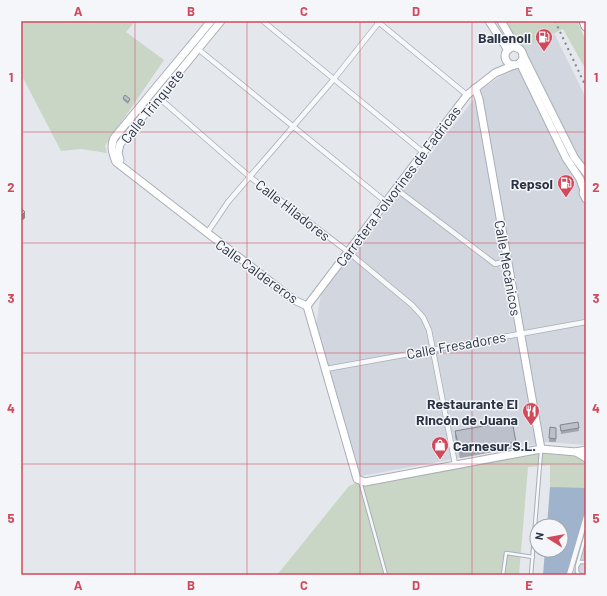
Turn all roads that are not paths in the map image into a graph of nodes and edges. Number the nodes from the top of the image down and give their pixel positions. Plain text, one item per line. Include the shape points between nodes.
1 (211, 21) edge
2 (221, 21) edge
3 (263, 21) edge
4 (379, 21) edge
5 (489, 21) edge
6 (501, 21) edge
7 (584, 21) edge
8 (586, 26) edge
9 (517, 48) junction
10 (198, 49) junction
11 (507, 53) junction
12 (523, 55) junction
13 (517, 64) junction
14 (496, 73) junction
15 (334, 79) junction
16 (474, 88) junction
17 (467, 95) junction
18 (158, 98) junction
19 (294, 126) junction
20 (424, 153) junction
21 (121, 165) junction
22 (586, 173) edge
23 (250, 177) junction
24 (396, 188) junction
25 (585, 188) edge
26 (585, 198) edge
27 (386, 202) junction
28 (586, 206) edge
29 (207, 233) junction
30 (347, 251) junction
31 (506, 261) junction
32 (307, 306) junction
33 (586, 322) edge
34 (520, 334) junction
35 (432, 348) junction
36 (326, 368) junction
37 (541, 449) junction
38 (586, 450) edge
39 (576, 452) junction
40 (586, 458) edge
41 (455, 464) junction
42 (360, 481) junction
43 (586, 517) edge
44 (535, 518) edge
45 (586, 534) edge
46 (586, 553) edge
47 (529, 557) edge
48 (532, 558) edge
49 (586, 562) edge
50 (577, 566) junction
51 (386, 575) edge
52 (503, 575) edge
53 (531, 575) edge
54 (569, 575) edge
55 (580, 575) edge

1 - 21 street, Calle Trinquete via 114,138 113,154 116,162
2 - 10 street, Calle Trinquete
3 - 15 street
4 - 15 street
4 - 17 street
5 - 11 street
6 - 9 street
7 - 8 highway
9 - 11 street
9 - 12 street
10 - 18 street, Calle Trinquete
10 - 19 street
11 - 13 street via 509,63
11 - 14 street, Carretera Polvorines de Fadricas
12 - 13 street
12 - 22 street via 574,157
13 - 14 street, Carretera Polvorines de Fadricas
13 - 25 street via 566,158
14 - 16 street, Carretera Polvorines de Fadricas
15 - 19 street
15 - 20 street
16 - 17 street, Carretera Polvorines de Fadricas
16 - 31 street, Calle Mecánicos
17 - 20 street, Carretera Polvorines de Fadricas
18 - 21 street, Calle Trinquete via 120,144 118,153
18 - 23 street, Calle Hiladores
19 - 23 street
19 - 27 street
20 - 24 street, Carretera Polvorines de Fadricas
21 - 29 street, Calle Caldereros
23 - 29 street via 228,202
23 - 30 street, Calle Hiladores
24 - 27 street, Carretera Polvorines de Fadricas
24 - 31 street via 495,264
25 - 26 street
26 - 28 street
27 - 30 street, Carretera Polvorines de Fadricas
29 - 32 street, Calle Caldereros via 294,300
30 - 32 street, Carretera Polvorines de Fadricas
30 - 35 street, Calle Hiladores via 412,305 429,330
31 - 34 street, Calle Mecánicos
32 - 36 street, Calle Caldereros
33 - 34 street, Calle Fresadores
34 - 35 street, Calle Fresadores
34 - 37 street, Calle Mecánicos
35 - 36 street, Calle Fresadores
35 - 41 street, Calle Hiladores
36 - 42 street, Calle Caldereros via 355,477
37 - 39 street
37 - 41 street
37 - 44 lane
38 - 39 street
39 - 40 street
41 - 42 street
42 - 51 lane
43 - 54 street
45 - 50 lane
46 - 49 lane
47 - 52 lane via 506,553
48 - 53 lane
49 - 50 lane via 580,562
50 - 55 lane

